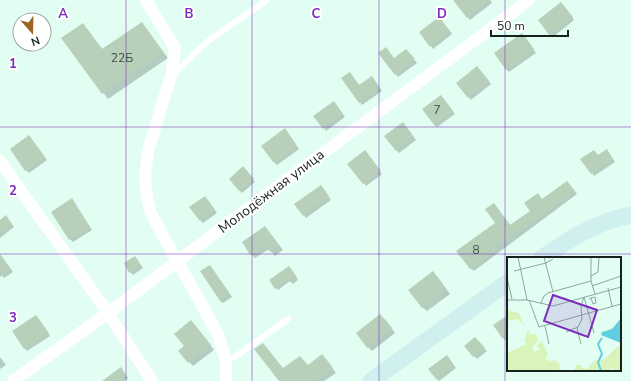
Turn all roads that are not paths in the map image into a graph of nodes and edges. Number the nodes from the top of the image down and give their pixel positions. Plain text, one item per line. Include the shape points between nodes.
1 (146, 0) edge
2 (267, 0) edge
3 (529, 0) edge
4 (171, 76) junction
5 (0, 160) edge
6 (631, 215) edge
7 (544, 257) edge
8 (176, 262) junction
9 (507, 283) edge
10 (108, 313) junction
11 (288, 319) dead end
12 (226, 361) junction
13 (12, 381) edge
14 (152, 381) edge
15 (226, 381) edge
16 (371, 381) edge

1 - 4 street via 175,48
2 - 4 lane via 208,41
3 - 8 street, Молодёжная улица
4 - 8 street via 152,138 145,176 151,214
5 - 10 street
6 - 7 street via 586,229
8 - 10 street, Молодёжная улица
8 - 12 street via 218,334
9 - 16 street
10 - 13 street, Молодёжная улица
10 - 14 street
11 - 12 lane
12 - 15 street

